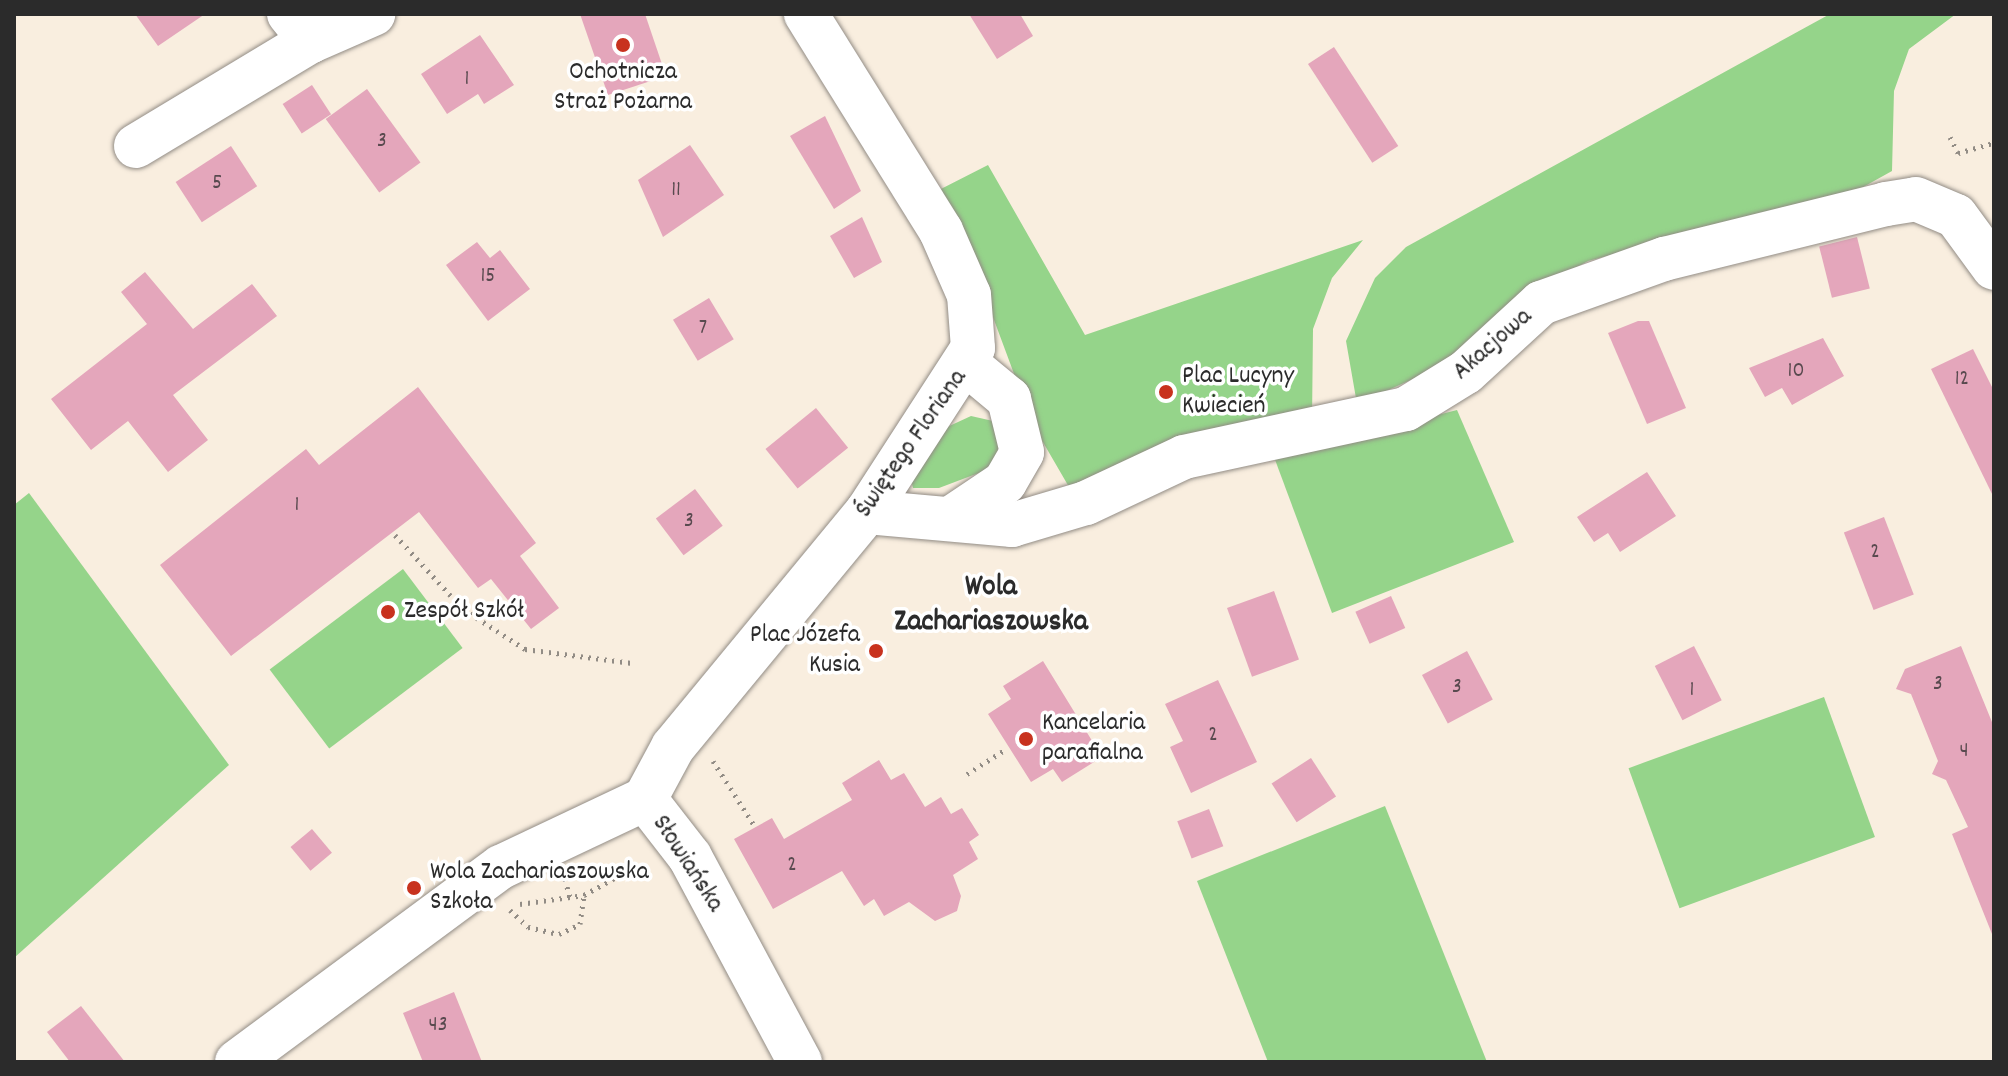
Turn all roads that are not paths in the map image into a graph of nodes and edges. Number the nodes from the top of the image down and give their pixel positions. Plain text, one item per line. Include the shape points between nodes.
1 (373, 14) edge
2 (806, 14) edge
3 (300, 28) edge
4 (136, 146) dead end
5 (1994, 268) edge
6 (968, 365) junction
7 (1020, 426) junction
8 (1064, 509) junction
9 (867, 512) junction
10 (950, 519) junction
11 (645, 799) junction
12 (237, 1062) edge
13 (800, 1062) edge

1 - 3 street
2 - 6 street, Świętego Floriana via 941,231 969,295 975,326
3 - 4 street
5 - 8 street, Akacjowa via 1956,216 1916,199 1664,259 1541,303 1466,372 1406,409 1184,457
6 - 7 street via 999,388
6 - 9 street, Świętego Floriana
7 - 8 street
7 - 10 street via 1018,467 979,504
8 - 10 street, Akacjowa via 1012,525
9 - 10 street, Akacjowa
9 - 11 street, Świętego Floriana via 673,747
11 - 12 street, Słowiańska via 501,867
11 - 13 street, Słowiańska via 690,857

